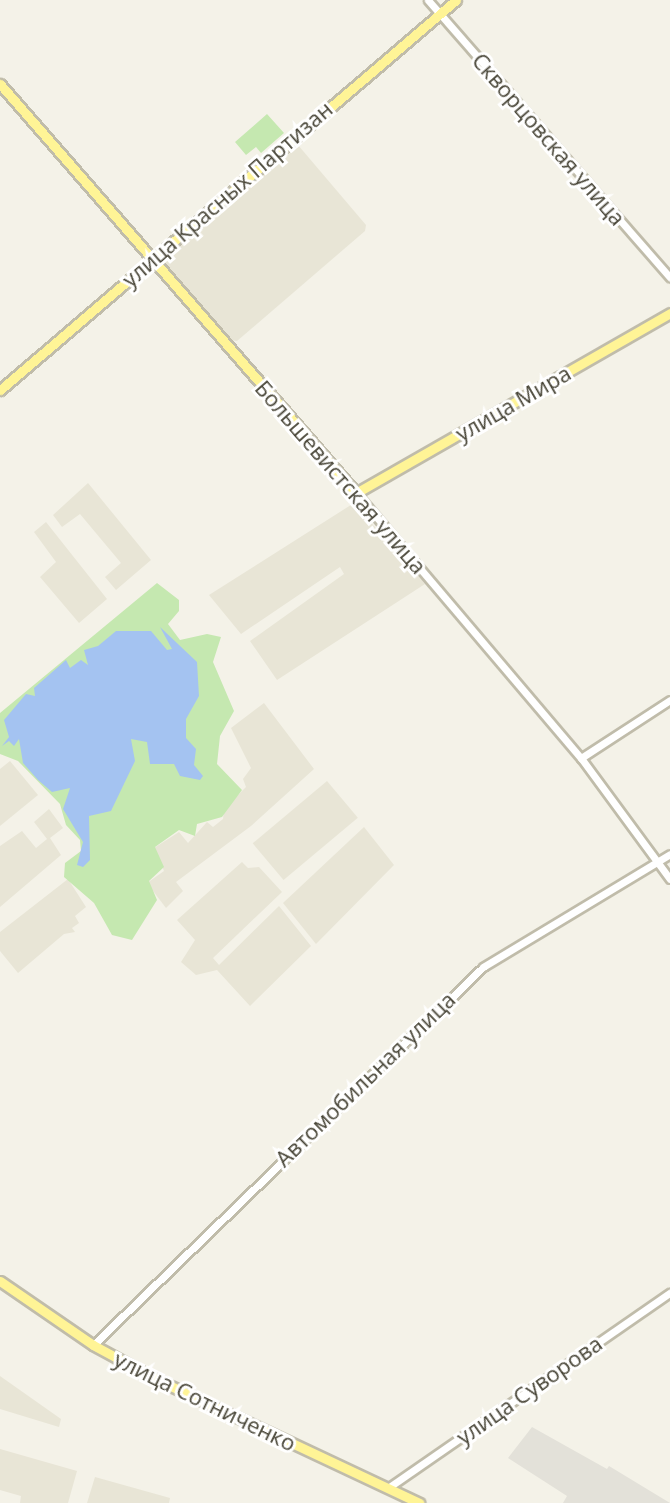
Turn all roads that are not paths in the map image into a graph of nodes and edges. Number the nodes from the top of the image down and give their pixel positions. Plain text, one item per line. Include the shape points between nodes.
1 (428, 0) edge
2 (456, 0) edge
3 (440, 14) junction
4 (0, 84) edge
5 (152, 260) junction
6 (670, 277) edge
7 (670, 313) edge
8 (0, 390) edge
9 (356, 493) junction
10 (670, 700) edge
11 (581, 758) junction
12 (670, 854) edge
13 (658, 861) junction
14 (670, 879) edge
15 (0, 1281) edge
16 (670, 1293) edge
17 (93, 1345) junction
18 (388, 1488) junction
19 (419, 1503) edge

1 - 3 street, Скворцовская улица
2 - 3 main road, улица Красных Партизан
3 - 5 main road, улица Красных Партизан
3 - 6 street, Скворцовская улица
4 - 5 main road, Большевистская улица
5 - 8 main road, улица Красных Партизан
5 - 9 main road, Большевистская улица
7 - 9 main road, улица Мира
9 - 11 street, Большевистская улица
10 - 11 street
11 - 13 street, Большевистская улица
12 - 13 street, Автомобильная улица
13 - 14 street, Большевистская улица
13 - 17 street, Автомобильная улица via 483,967
15 - 17 main road, улица Сотниченко
16 - 18 street, улица Суворова
17 - 18 main road, улица Сотниченко
18 - 19 main road, улица Сотниченко

